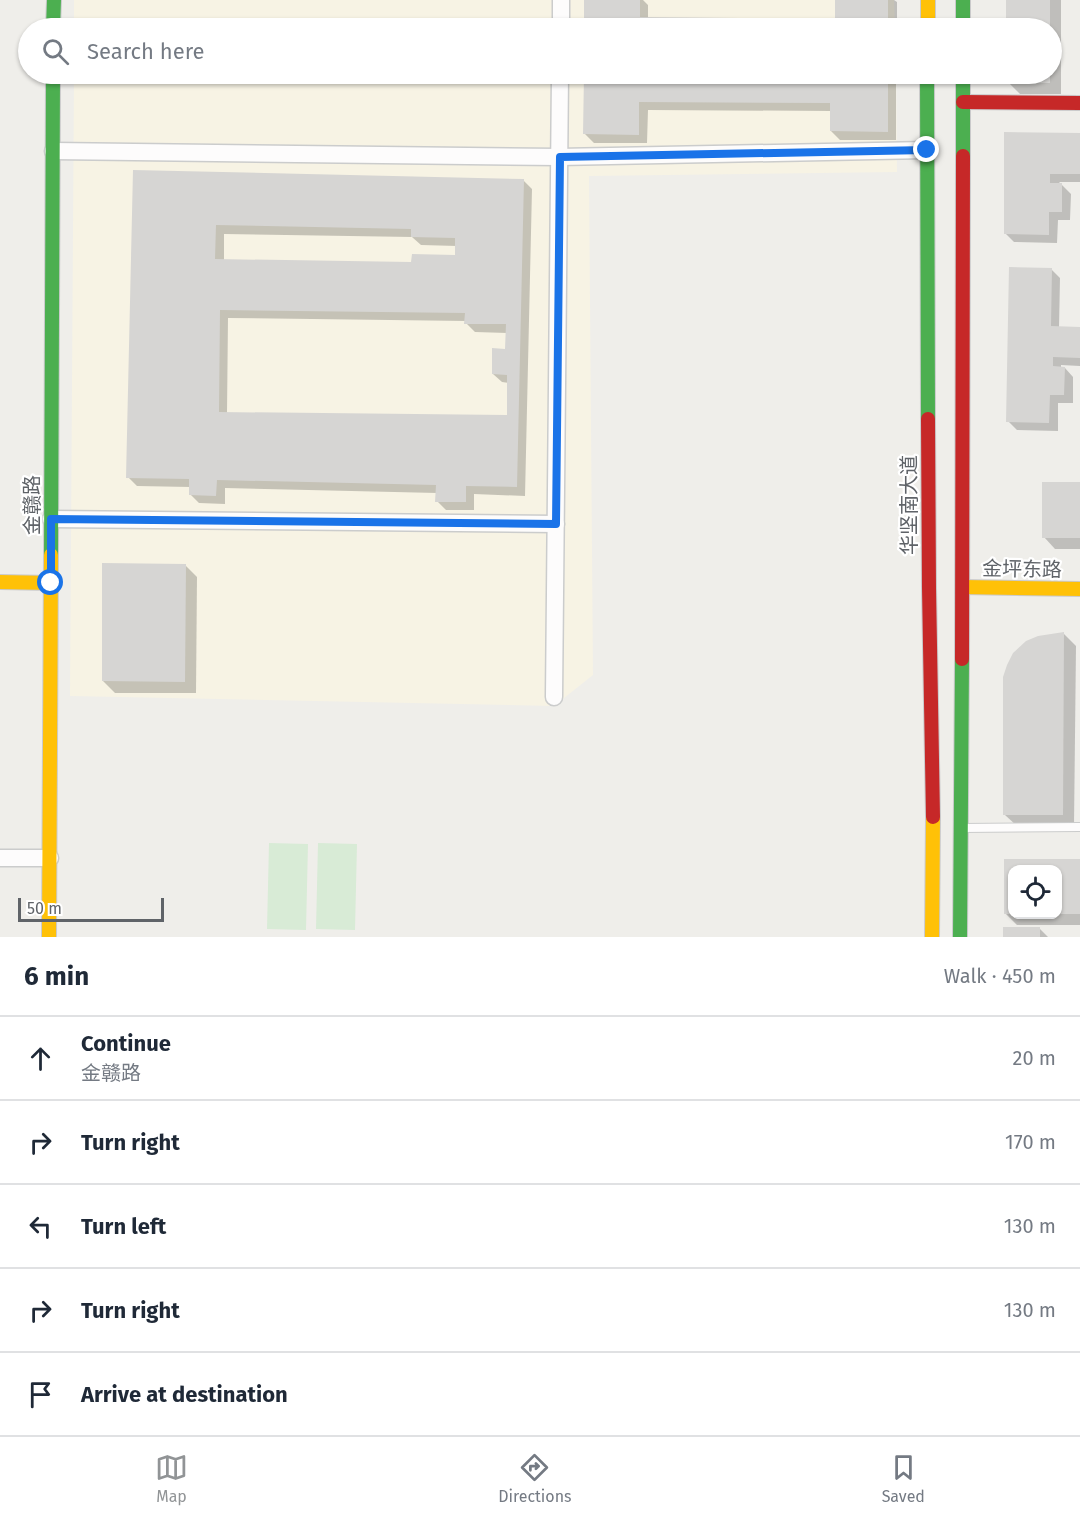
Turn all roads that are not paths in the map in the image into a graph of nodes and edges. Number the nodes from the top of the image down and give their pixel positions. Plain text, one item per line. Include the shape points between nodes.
1 (54, 0) edge
2 (561, 0) edge
3 (928, 0) edge
4 (963, 0) edge
5 (53, 18) edge
6 (561, 18) edge
7 (928, 18) edge
8 (963, 18) edge
9 (53, 84) edge
10 (560, 84) edge
11 (927, 84) edge
12 (963, 84) edge
13 (963, 102) junction
14 (1080, 103) edge
15 (927, 150) junction
16 (53, 151) junction
17 (560, 157) junction
18 (51, 519) junction
19 (556, 524) junction
20 (0, 582) edge
21 (51, 583) junction
22 (963, 587) junction
23 (1080, 589) edge
24 (554, 697) dead end
25 (1080, 827) edge
26 (961, 828) junction
27 (0, 858) edge
28 (50, 858) junction
29 (49, 937) edge
30 (932, 937) edge
31 (960, 937) edge

1 - 5 main road
2 - 6 street
3 - 7 main road
4 - 8 main road
9 - 16 main road, 金赣路
10 - 17 street
11 - 15 main road, 华坚南大道
12 - 13 main road
13 - 14 main road
13 - 22 main road
15 - 17 street
15 - 30 main road, 华坚南大道
16 - 17 street
16 - 18 main road, 金赣路
17 - 19 street
18 - 19 street
18 - 21 main road, 金赣路
19 - 24 street
20 - 21 main road
21 - 28 main road, 金赣路
22 - 23 main road, 金坪东路
22 - 26 main road
25 - 26 lane
26 - 31 main road
27 - 28 street
28 - 29 main road, 金赣路

